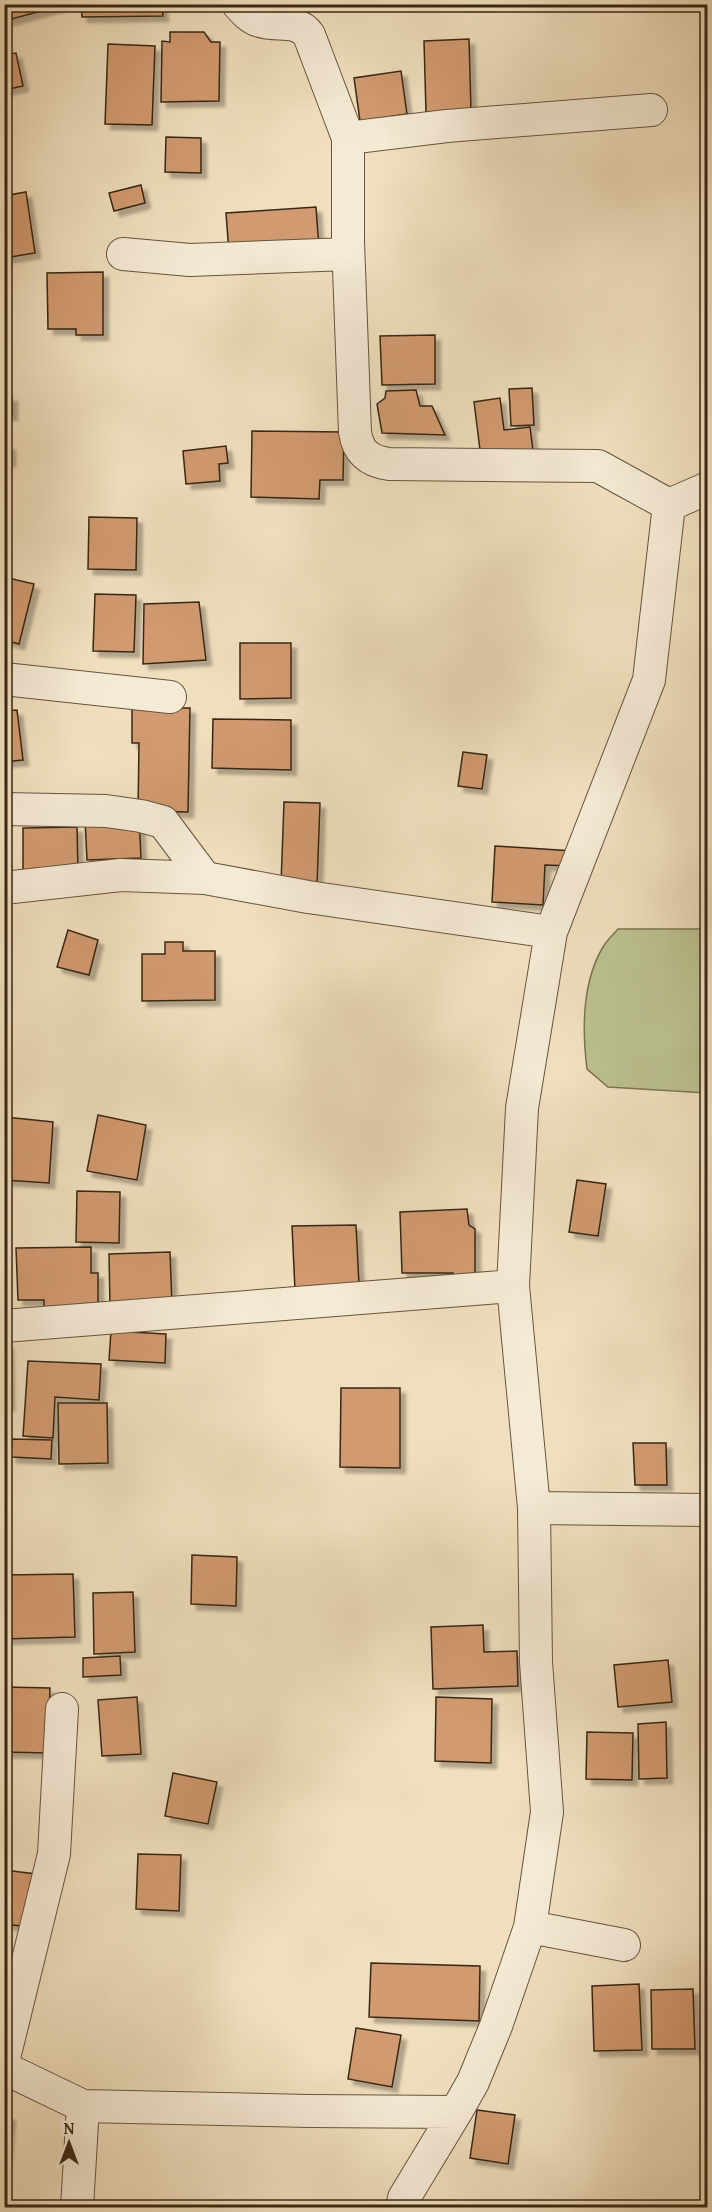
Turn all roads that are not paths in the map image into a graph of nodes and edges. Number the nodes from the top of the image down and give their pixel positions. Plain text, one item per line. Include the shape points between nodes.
1 (238, 4) edge
2 (651, 110) dead end
3 (348, 138) junction
4 (123, 254) dead end
5 (348, 254) junction
6 (708, 488) edge
7 (669, 505) junction
8 (4, 679) edge
9 (170, 697) dead end
10 (4, 809) edge
11 (205, 878) junction
12 (4, 888) edge
13 (551, 932) junction
14 (513, 1286) junction
15 (4, 1326) edge
16 (534, 1508) junction
17 (708, 1510) edge
18 (62, 1709) dead end
19 (530, 1927) junction
20 (624, 1945) dead end
21 (4, 2058) edge
22 (4, 2068) edge
23 (83, 2106) junction
24 (456, 2112) junction
25 (77, 2208) edge
26 (402, 2208) edge

1 - 3 street via 259,21 305,30
2 - 3 street
3 - 5 street
4 - 5 street via 190,260
5 - 7 street via 355,432 363,454 389,464 598,466
6 - 7 street
7 - 13 street via 649,680
8 - 9 street
10 - 11 street via 106,811 163,822
11 - 12 street via 121,875
11 - 13 street
13 - 14 street via 522,1108
14 - 15 street
14 - 16 street
16 - 17 street
16 - 19 street via 536,1662 548,1812
18 - 21 street via 54,1854
19 - 20 street
19 - 24 street via 496,2026
22 - 23 street
23 - 24 street
23 - 25 street
24 - 26 street via 404,2198

